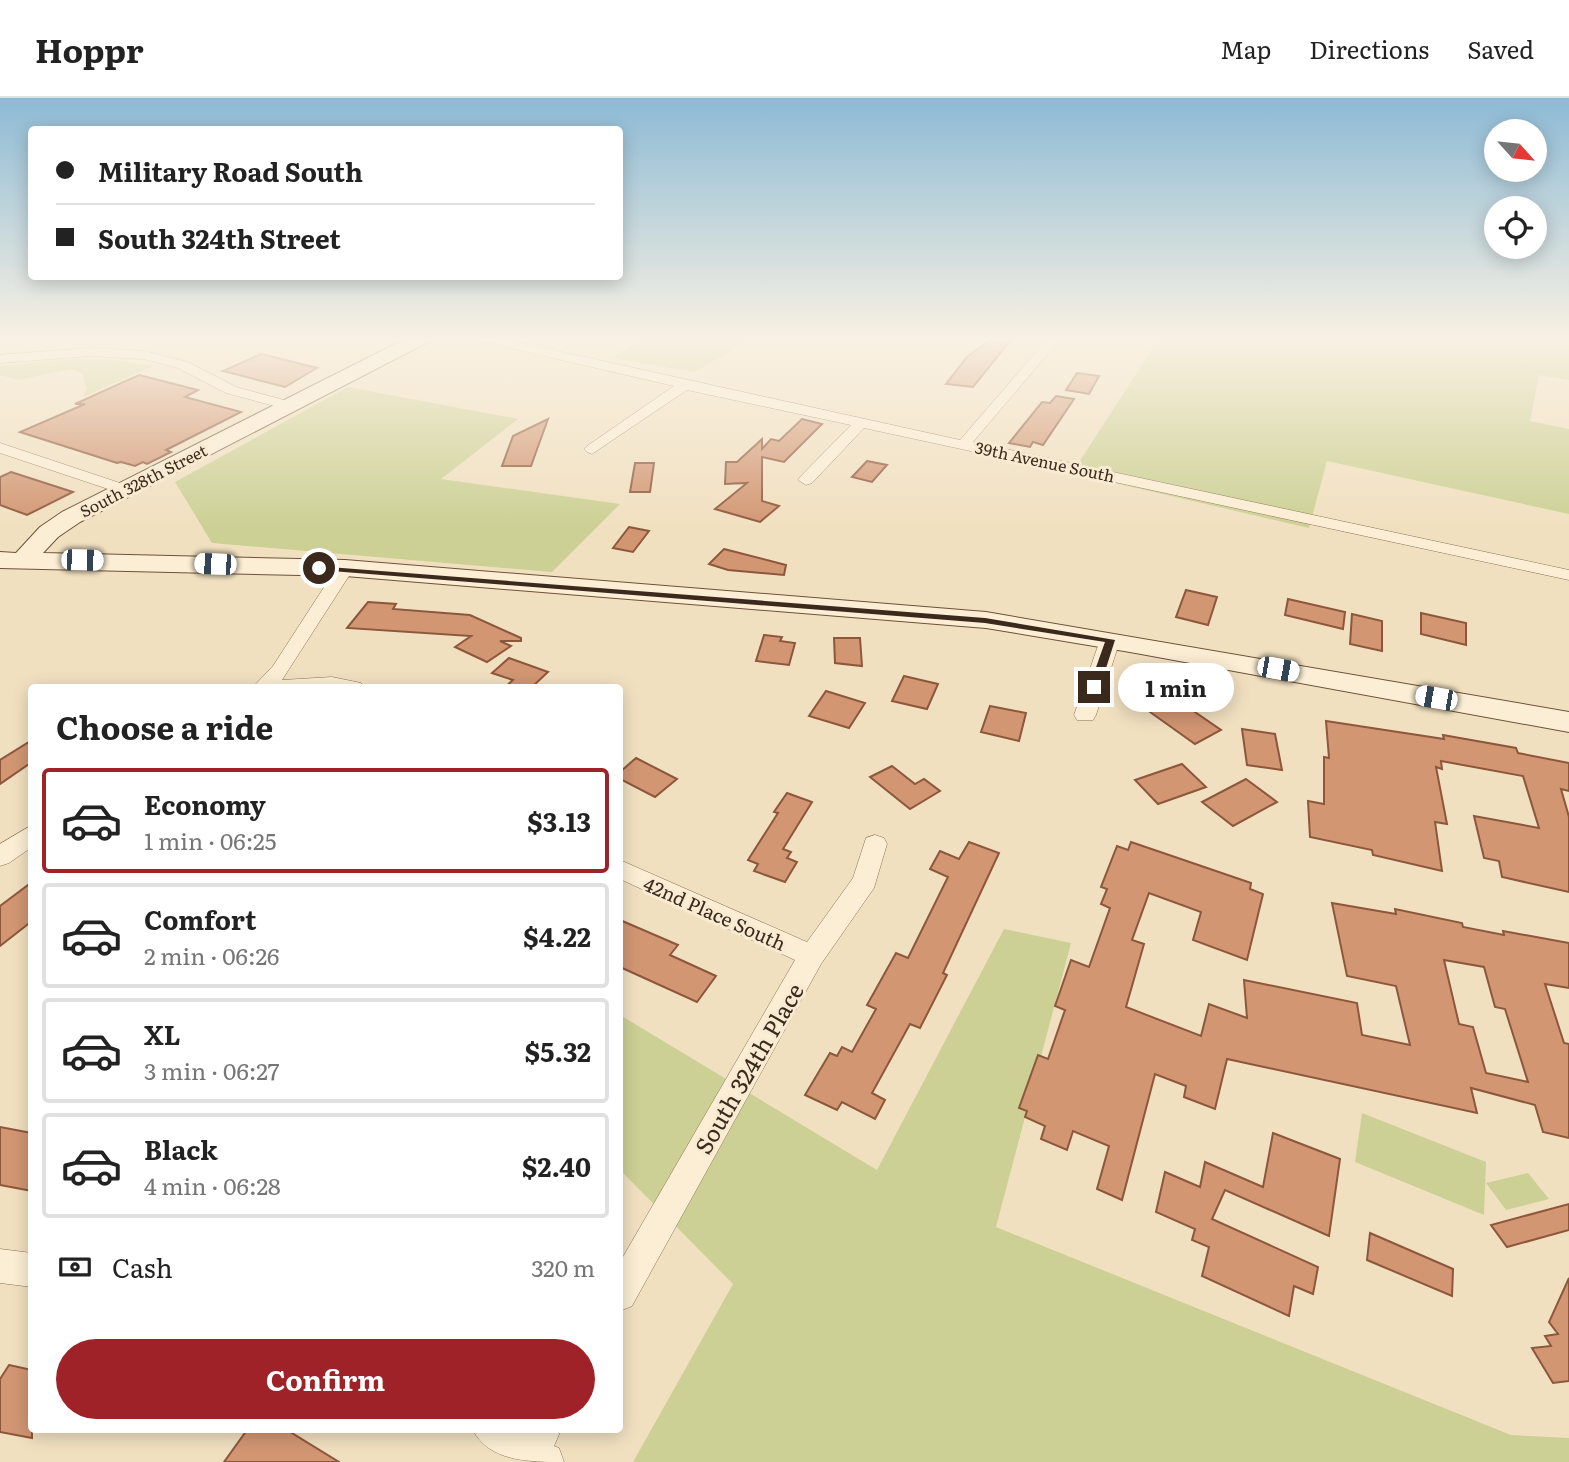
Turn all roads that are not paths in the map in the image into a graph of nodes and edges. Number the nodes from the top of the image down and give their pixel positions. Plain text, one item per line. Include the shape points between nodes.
1 (270, 401) edge
2 (295, 401) edge
3 (662, 401) edge
4 (760, 401) edge
5 (1001, 401) edge
6 (286, 405) junction
7 (862, 422) junction
8 (964, 444) junction
9 (0, 448) edge
10 (592, 449) dead end
11 (806, 480) dead end
12 (126, 490) junction
13 (11, 560) edge
14 (345, 568) junction
15 (1569, 575) edge
16 (1110, 640) junction
17 (266, 684) edge
18 (318, 684) edge
19 (336, 684) edge
20 (1085, 715) dead end
21 (1569, 722) edge
22 (28, 837) edge
23 (875, 844) dead end
24 (0, 857) edge
25 (623, 870) edge
26 (812, 956) junction
27 (0, 1266) edge
28 (28, 1270) edge
29 (623, 1289) edge
30 (500, 1433) edge
31 (539, 1448) edge

1 - 6 street
2 - 6 main road, South 328th Street
3 - 10 street
4 - 7 street, 39th Avenue South
5 - 8 street
6 - 12 main road, South 328th Street
7 - 8 street, 39th Avenue South
7 - 11 street
8 - 15 street, 39th Avenue South
9 - 12 street
12 - 13 main road, South 328th Street via 71,517
13 - 14 main road
14 - 16 main road via 985,620
14 - 17 street via 280,670
16 - 20 street
16 - 21 main road
18 - 19 street
22 - 24 street
23 - 26 street, South 324th Place via 865,881
25 - 26 street, 42nd Place South
26 - 29 street, South 324th Place
27 - 28 street
30 - 31 street

